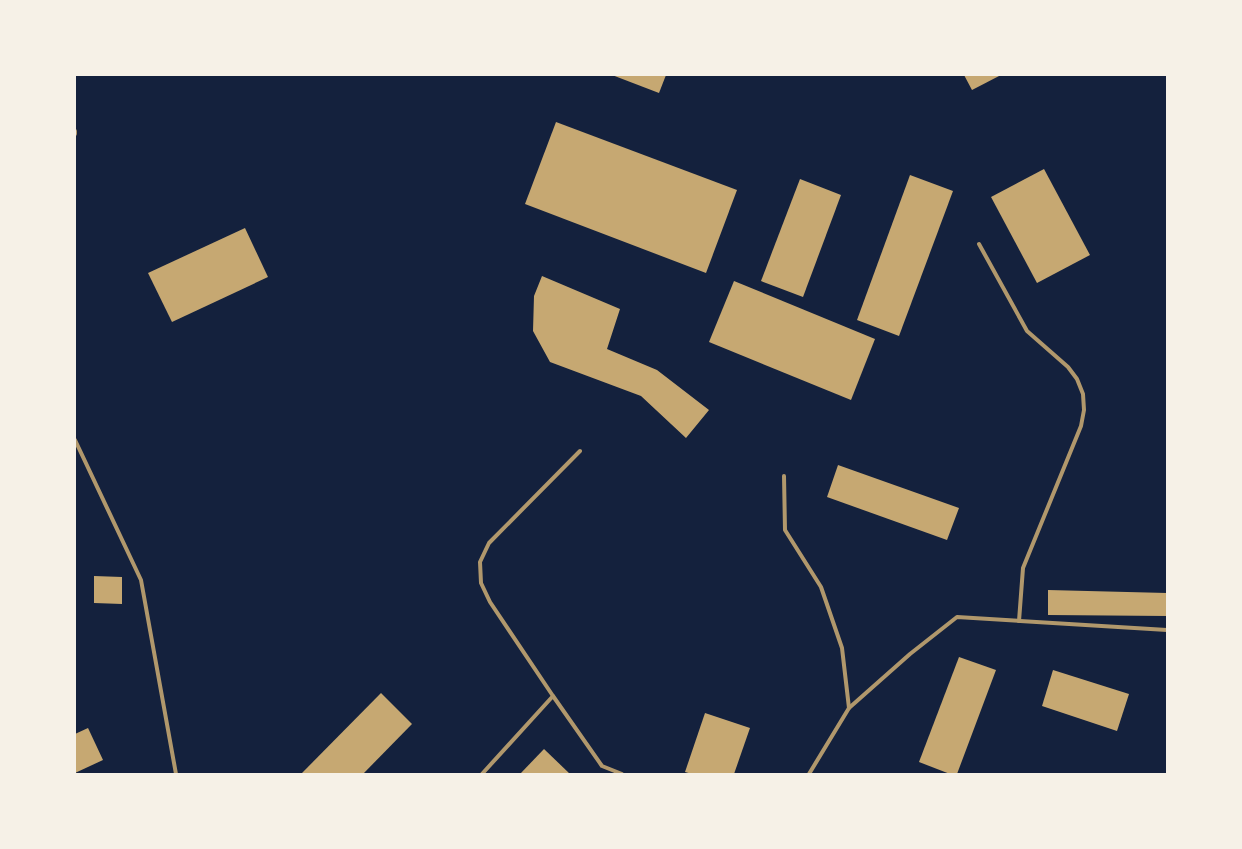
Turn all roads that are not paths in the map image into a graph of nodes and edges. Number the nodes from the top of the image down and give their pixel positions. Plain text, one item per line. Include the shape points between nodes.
1 (979, 244) dead end
2 (75, 440) edge
3 (580, 451) dead end
4 (784, 476) dead end
5 (1018, 621) junction
6 (1167, 630) edge
7 (553, 696) junction
8 (849, 708) junction
9 (176, 774) edge
10 (482, 774) edge
11 (622, 774) edge
12 (809, 774) edge

1 - 5 lane via 1028,330 1068,367 1083,394 1081,426 1023,568
2 - 9 lane via 141,580
3 - 7 lane via 488,543 480,562 481,583 490,602
4 - 8 lane via 786,530 821,587 842,648
5 - 6 lane
5 - 8 lane via 957,617
7 - 10 lane
7 - 11 lane via 602,766
8 - 12 lane

